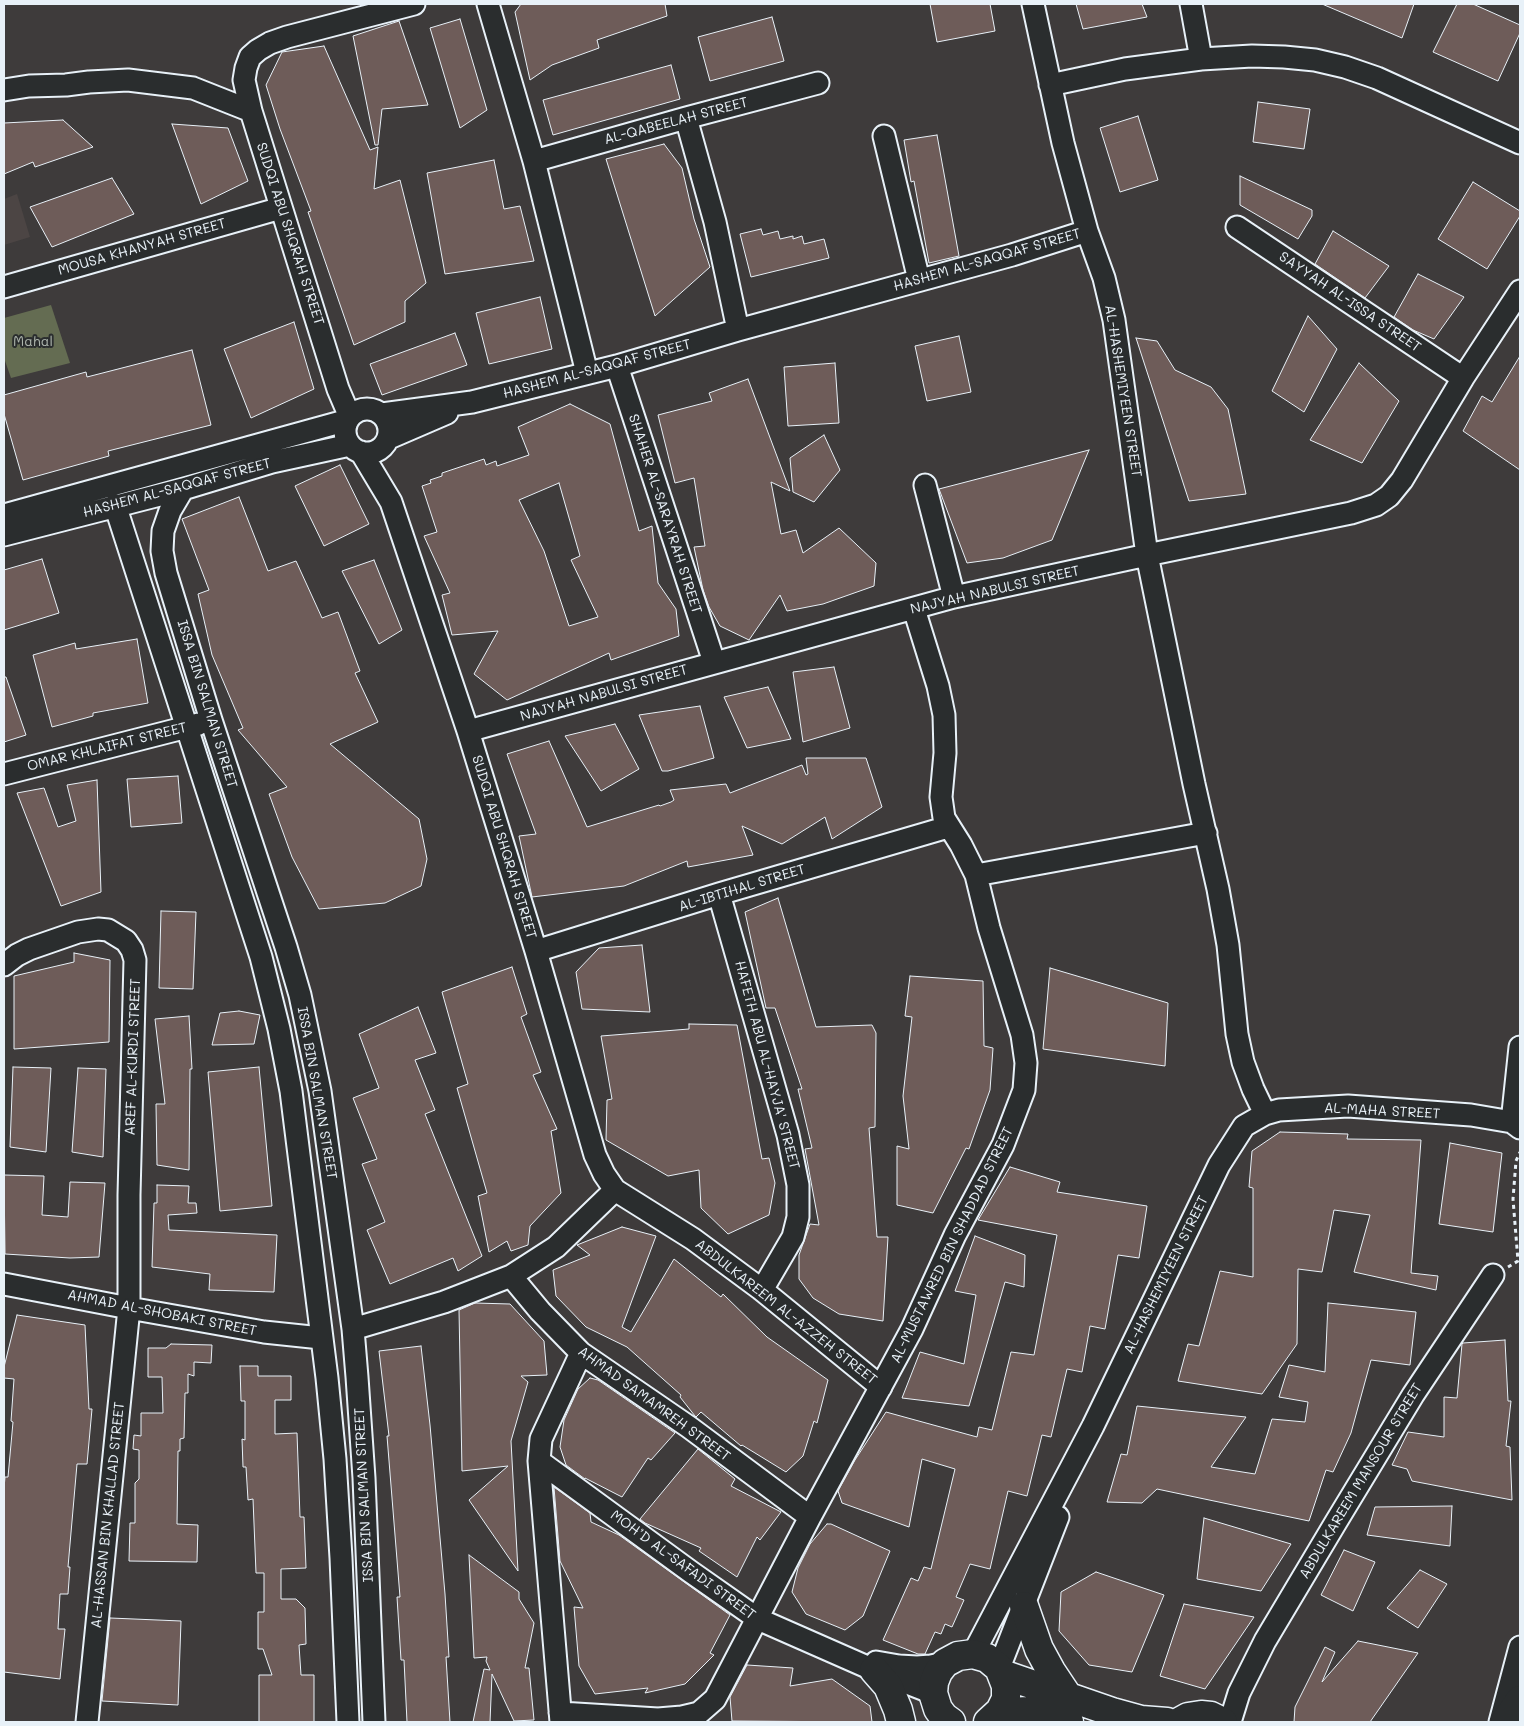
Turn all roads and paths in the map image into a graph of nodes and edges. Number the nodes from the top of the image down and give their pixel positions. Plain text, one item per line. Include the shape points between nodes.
1 (414, 4) edge
2 (488, 4) edge
3 (1033, 4) edge
4 (1191, 4) edge
5 (1201, 59) junction
6 (818, 83) dead end
7 (1050, 86) junction
8 (4, 90) edge
9 (251, 111) junction
10 (686, 118) junction
11 (884, 136) dead end
12 (1520, 143) edge
13 (534, 161) junction
14 (281, 208) junction
15 (1237, 227) dead end
16 (1087, 231) junction
17 (919, 280) junction
18 (4, 287) edge
19 (1520, 291) edge
20 (738, 330) junction
21 (617, 366) junction
22 (587, 373) junction
23 (1463, 378) junction
24 (472, 402) junction
25 (361, 415) junction
26 (386, 442) junction
27 (356, 449) junction
28 (924, 485) dead end
29 (183, 488) junction
30 (391, 502) junction
31 (115, 505) junction
32 (4, 515) edge
33 (4, 535) edge
34 (1147, 555) junction
35 (954, 598) junction
36 (914, 609) junction
37 (714, 662) junction
38 (211, 720) junction
39 (186, 727) junction
40 (468, 731) junction
41 (4, 774) edge
42 (948, 827) junction
43 (1206, 833) junction
44 (976, 875) junction
45 (719, 894) junction
46 (536, 951) junction
47 (4, 965) edge
48 (1520, 1048) edge
49 (1265, 1114) junction
50 (323, 1115) junction
51 (294, 1117) junction
52 (1516, 1125) edge
53 (1244, 1126) joint
54 (1520, 1152) edge
55 (615, 1190) junction
56 (1493, 1275) joint
57 (511, 1276) junction
58 (4, 1284) edge
59 (762, 1290) junction
60 (129, 1308) junction
61 (353, 1329) junction
62 (321, 1338) junction
63 (581, 1353) junction
64 (881, 1387) junction
65 (1093, 1426) junction
66 (539, 1461) junction
67 (810, 1517) junction
68 (1024, 1606) junction
69 (758, 1619) junction
70 (1520, 1647) edge
71 (837, 1654) junction
72 (972, 1654) junction
73 (945, 1663) junction
74 (874, 1670) junction
75 (1001, 1671) junction
76 (1239, 1693) junction
77 (1066, 1695) junction
78 (1520, 1700) edge
79 (929, 1705) edge
80 (561, 1718) edge
81 (1201, 1720) edge
82 (990, 1721) edge
83 (87, 1722) edge
84 (348, 1722) edge
85 (374, 1722) edge
86 (900, 1722) edge
87 (951, 1722) edge
88 (1069, 1722) edge
89 (1167, 1722) edge
90 (1230, 1722) edge
91 (1500, 1722) edge
92 (1505, 1722) edge

1 - 9 street via 287,37 258,50 250,57 244,80
2 - 13 street
3 - 7 street
4 - 5 street
5 - 7 street via 1125,69
5 - 12 street via 1284,57 1345,67 1377,78
6 - 10 street, AL-QABEELAH STREET
7 - 16 street, HASHEM AL-SAQQAF STREET
8 - 9 street via 128,80 193,88
9 - 14 street, SUDQI ABU SHQRAH STREET
10 - 13 street, AL-QABEELAH STREET
10 - 20 street via 715,222
11 - 17 street
13 - 22 street
14 - 18 street, MOUSA KHANYAH STREET
14 - 25 street, SUDQI ABU SHQRAH STREET via 330,358 351,386
15 - 23 street, SAYYAH AL-ISSA STREET
16 - 17 street, HASHEM AL-SAQQAF STREET
16 - 34 street, AL-HASHEMIYEEN STREET via 1104,278 1114,320
17 - 20 street, HASHEM AL-SAQQAF STREET
19 - 23 street, NAJYAH NABULSI STREET
20 - 21 street, HASHEM AL-SAQQAF STREET
21 - 22 street, HASHEM AL-SAQQAF STREET
21 - 37 street, SHAHER AL-SARAYRAH STREET
22 - 24 street, HASHEM AL-SAQQAF STREET
23 - 34 street, NAJYAH NABULSI STREET via 1402,480 1389,496 1376,505
24 - 25 street, HASHEM AL-SAQQAF STREET
24 - 26 street, HASHEM AL-SAQQAF STREET
25 - 26 street via 388,421 390,430
25 - 27 street via 345,433
25 - 32 street, HASHEM AL-SAQQAF STREET
26 - 27 street via 377,451 369,453
26 - 30 street, SUDQI ABU SHQRAH STREET
27 - 29 street, HASHEM AL-SAQQAF STREET via 272,462
27 - 30 street, SUDQI ABU SHQRAH STREET
28 - 35 street
29 - 31 street, HASHEM AL-SAQQAF STREET
29 - 38 street, ISSA BIN SALMAN STREET via 163,531 162,551
30 - 40 street, SUDQI ABU SHQRAH STREET
31 - 33 street, HASHEM AL-SAQQAF STREET
31 - 39 street, ISSA BIN SALMAN STREET
34 - 35 street, NAJYAH NABULSI STREET
34 - 43 street, AL-HASHEMIYEEN STREET
35 - 36 street, NAJYAH NABULSI STREET
36 - 37 street, NAJYAH NABULSI STREET
36 - 42 street, AL-MUSTAWRED BIN SHADDAD STREET via 944,715 941,797
37 - 40 street, NAJYAH NABULSI STREET
38 - 39 street, OMAR KHLAIFAT STREET
38 - 50 street, ISSA BIN SALMAN STREET via 300,995
39 - 41 street, OMAR KHLAIFAT STREET
39 - 51 street, ISSA BIN SALMAN STREET via 261,957 280,1029
40 - 46 street, SUDQI ABU SHQRAH STREET
42 - 44 street, AL-MUSTAWRED BIN SHADDAD STREET
42 - 45 street, AL-IBTIHAL STREET
43 - 44 street
43 - 49 street, AL-HASHEMIYEEN STREET via 1228,945 1236,1034 1246,1071
44 - 64 street, AL-MUSTAWRED BIN SHADDAD STREET via 1022,1035 1026,1063 1024,1090 1003,1145
45 - 46 street, AL-IBTIHAL STREET
45 - 59 street, HAFETH ABU AL-HAYJA' STREET via 788,1135 798,1184 798,1217 793,1237
46 - 55 street, SUDQI ABU SHQRAH STREET via 595,1155
47 - 60 street, AREF AL-KURDI STREET via 29,949 87,930 113,932 126,940 132,950 135,973
48 - 52 street
49 - 52 street, AL-MAHA STREET via 1279,1110 1348,1106 1471,1115
49 - 53 street, AL-MAHA STREET
50 - 51 street
50 - 61 street, ISSA BIN SALMAN STREET
51 - 62 street, ISSA BIN SALMAN STREET
53 - 65 street, AL-HASHEMIYEEN STREET via 1219,1165
54 - 56 path via 1513,1199 1518,1260
55 - 57 street via 556,1247
55 - 59 street, ABDULKAREEM AL-AZZEH STREET via 693,1239
56 - 76 street, ABDULKAREEM MANSOUR STREET via 1413,1395 1265,1641
57 - 61 street via 444,1302
57 - 63 street, AHMAD SAMAMREH STREET
58 - 60 street, AHMAD AL-SHOBAKI STREET
59 - 64 street, ABDULKAREEM AL-AZZEH STREET
60 - 62 street, AHMAD AL-SHOBAKI STREET via 264,1332
60 - 83 street, AL-HASSAN BIN KHALLAD STREET
61 - 85 street, ISSA BIN SALMAN STREET via 364,1478
62 - 84 street, ISSA BIN SALMAN STREET via 335,1459
63 - 66 street via 541,1439
63 - 67 street, AHMAD SAMAMREH STREET via 689,1427
64 - 67 street, AL-MUSTAWRED BIN SHADDAD STREET
65 - 68 street, AL-HASHEMIYEEN STREET
65 - 72 street, AL-HASHEMIYEEN STREET
66 - 69 street, MOH’D AL-SAFADI STREET
66 - 80 street
67 - 69 street, AL-MUSTAWRED BIN SHADDAD STREET
68 - 75 street, AL-HASHEMIYEEN STREET
68 - 77 main road via 1039,1649
69 - 71 street, MOH’D AL-SAFADI STREET
69 - 80 street, AL-MUSTAWRED BIN SHADDAD STREET via 715,1699 699,1713 658,1719
70 - 91 street
71 - 73 street, MOH’D AL-SAFADI STREET via 899,1666
71 - 74 street, MOH’D AL-SAFADI STREET
72 - 73 main road via 958,1656
72 - 75 main road via 988,1658
73 - 79 main road via 934,1682
74 - 79 street, MOH’D AL-SAFADI STREET
74 - 86 main road via 888,1686
75 - 77 main road
75 - 82 main road via 1006,1699
76 - 81 street
76 - 90 street, ABDULKAREEM MANSOUR STREET
77 - 89 main road via 1140,1720
78 - 92 main road
79 - 87 main road
82 - 88 main road via 1012,1712 1027,1711 1041,1712

